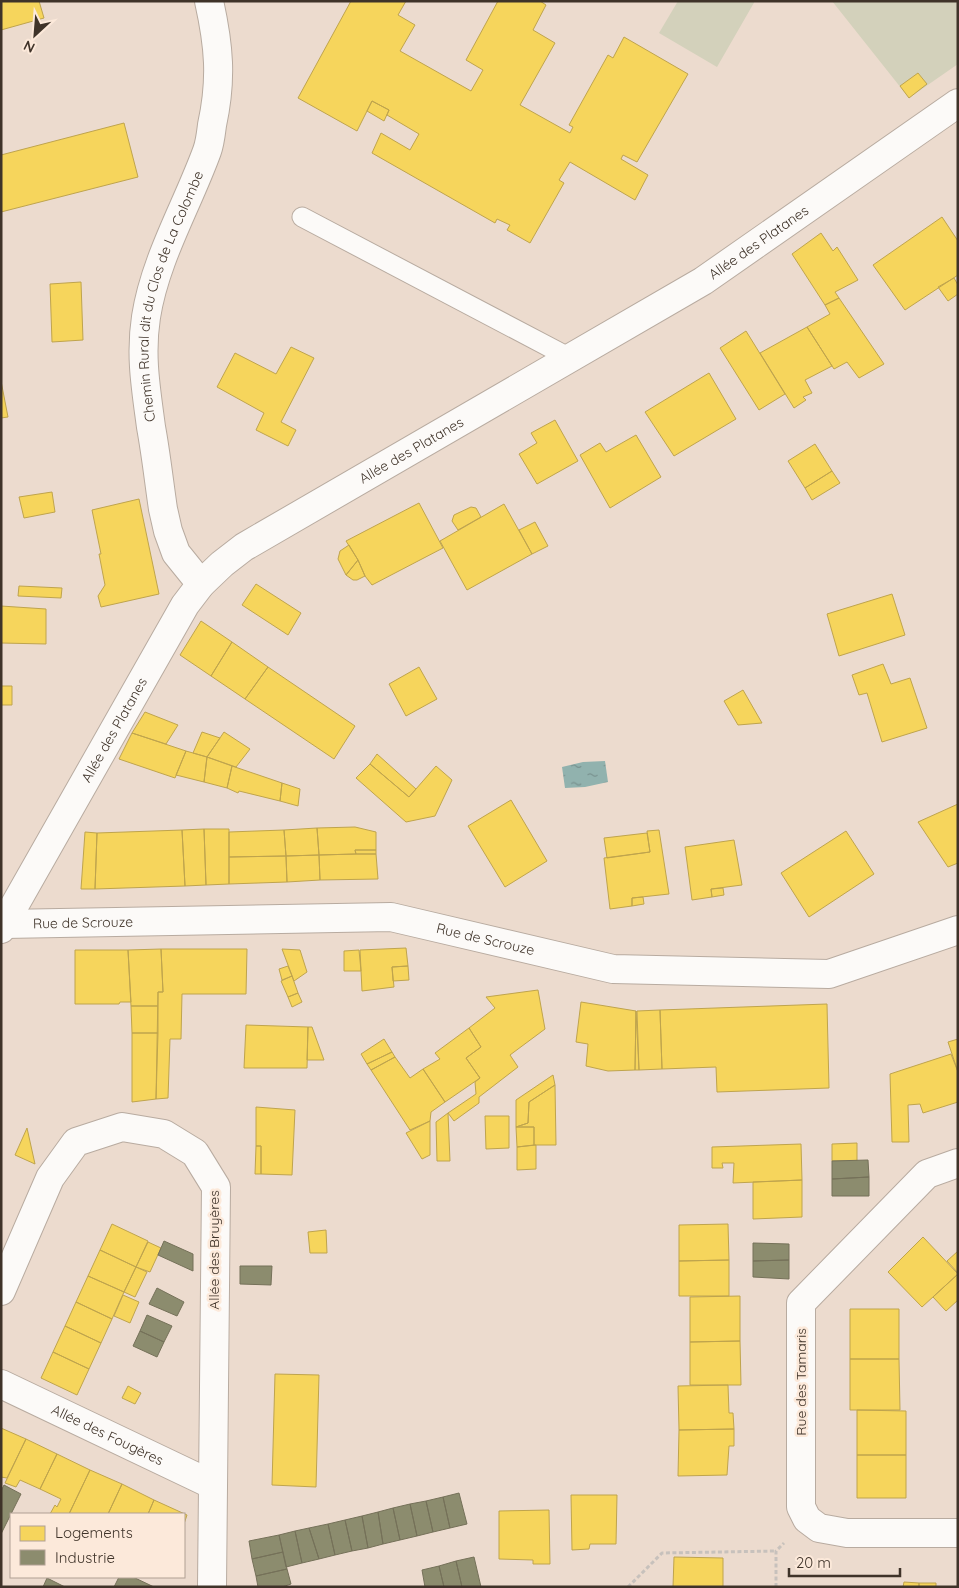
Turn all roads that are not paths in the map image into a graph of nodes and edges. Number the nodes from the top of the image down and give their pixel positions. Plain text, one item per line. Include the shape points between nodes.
1 (209, 1) edge
2 (958, 102) edge
3 (302, 217) dead end
4 (570, 358) junction
5 (201, 584) junction
6 (3, 927) edge
7 (958, 930) edge
8 (958, 1163) edge
9 (1, 1290) edge
10 (1, 1384) edge
11 (213, 1485) junction
12 (958, 1533) edge
13 (212, 1587) edge

1 - 5 street, Chemin Rural dit du Clos de La Colombe via 216,30 217,104 207,149 152,288 142,353 168,531 176,553
2 - 4 street, Allée des Platanes via 703,281
3 - 4 lane
4 - 5 street, Allée des Platanes via 244,547
5 - 6 street, Allée des Platanes via 185,605
6 - 7 street, Rue de Scrouze via 391,917 614,969 828,974
8 - 12 street, Rue des Tamaris via 927,1174 801,1303 801,1507 807,1519 819,1528 847,1533
9 - 11 street, Allée des Bruyères via 50,1178 76,1142 122,1128 164,1134 195,1153 216,1187
10 - 11 street, Allée des Fougères
11 - 13 street, Allée des Bruyères

